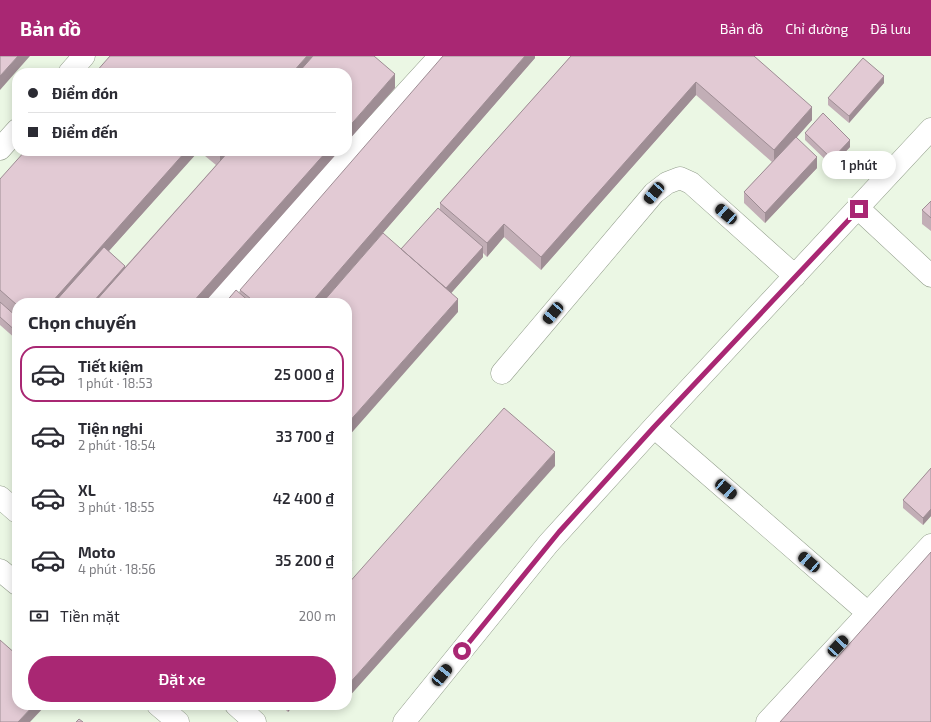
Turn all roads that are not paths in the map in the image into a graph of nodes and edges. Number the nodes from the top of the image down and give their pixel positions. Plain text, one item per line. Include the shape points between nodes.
1 (84, 56) edge
2 (440, 56) edge
3 (73, 68) edge
4 (931, 129) edge
5 (12, 136) edge
6 (0, 149) edge
7 (352, 152) edge
8 (349, 156) edge
9 (859, 209) junction
10 (795, 276) junction
11 (931, 276) edge
12 (219, 298) edge
13 (502, 373) dead end
14 (654, 427) junction
15 (0, 497) edge
16 (12, 508) edge
17 (931, 545) edge
18 (0, 570) edge
19 (12, 580) edge
20 (868, 614) junction
21 (164, 710) edge
22 (242, 710) edge
23 (178, 722) edge
24 (255, 722) edge
25 (404, 722) edge
26 (767, 722) edge

1 - 3 street
2 - 7 street
4 - 9 street
5 - 6 street
8 - 12 street
9 - 10 street
9 - 11 street
10 - 13 street via 691,183 680,178 667,183 654,193
10 - 14 street
14 - 20 street
14 - 25 street via 548,544
15 - 16 street
17 - 20 street
18 - 19 street
20 - 26 street
21 - 23 street
22 - 24 street

